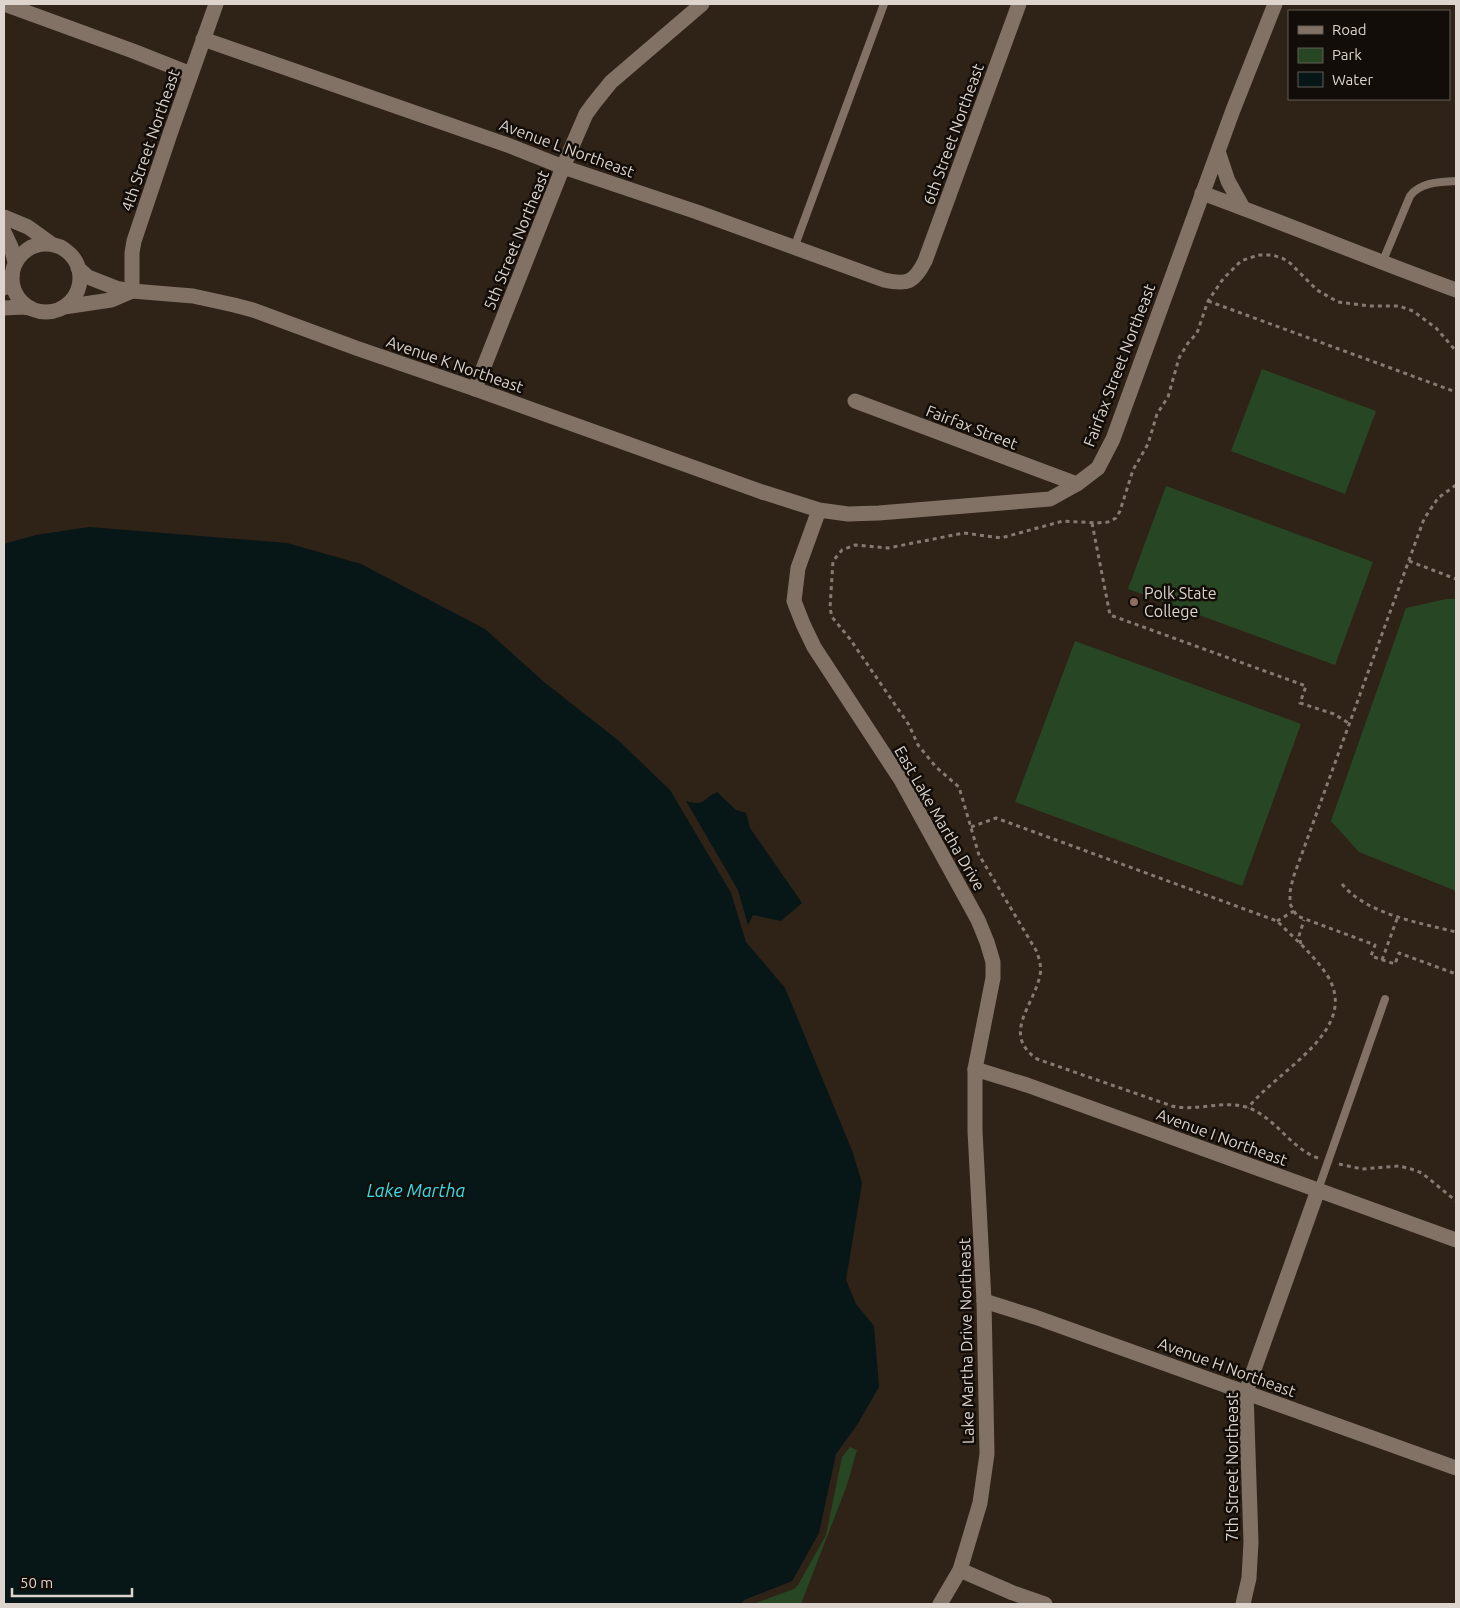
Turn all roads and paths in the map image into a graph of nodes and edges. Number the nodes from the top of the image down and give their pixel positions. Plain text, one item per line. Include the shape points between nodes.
1 (4, 4) edge
2 (216, 4) edge
3 (702, 4) edge
4 (884, 4) edge
5 (1019, 4) edge
6 (1275, 4) edge
7 (203, 39) junction
8 (191, 74) junction
9 (1218, 151) junction
10 (563, 168) junction
11 (1456, 181) edge
12 (1202, 193) junction
13 (1244, 208) junction
14 (4, 217) edge
15 (4, 232) edge
16 (53, 245) junction
17 (794, 248) junction
18 (1382, 263) junction
19 (78, 268) junction
20 (10, 275) edge
21 (918, 275) joint
22 (1456, 290) edge
23 (132, 291) junction
24 (1208, 301) dead end
25 (64, 307) junction
26 (4, 308) edge
27 (30, 308) junction
28 (475, 389) junction
29 (1456, 392) edge
30 (855, 401) dead end
31 (1077, 484) junction
32 (1456, 485) edge
33 (762, 492) joint
34 (819, 510) junction
35 (1092, 523) dead end
36 (1409, 561) junction
37 (1456, 579) edge
38 (1350, 724) junction
39 (959, 788) dead end
40 (971, 827) junction
41 (1342, 884) dead end
42 (1294, 911) junction
43 (1398, 916) junction
44 (1304, 920) junction
45 (1277, 921) junction
46 (1456, 932) edge
47 (1301, 945) junction
48 (1382, 960) junction
49 (1456, 974) edge
50 (1385, 999) dead end
51 (976, 1069) junction
52 (1248, 1108) junction
53 (1328, 1161) junction
54 (1318, 1190) junction
55 (1456, 1201) edge
56 (1456, 1240) edge
57 (984, 1301) junction
58 (1246, 1392) junction
59 (1456, 1468) edge
60 (960, 1570) junction
61 (940, 1604) edge
62 (1045, 1604) edge
63 (1243, 1604) edge

1 - 8 street
2 - 7 street, 4th Street Northeast
3 - 10 street, 5th Street Northeast via 612,82 594,102
4 - 17 lane
5 - 21 street, 6th Street Northeast
6 - 9 street, Fairfax Street Northeast
7 - 8 street, 4th Street Northeast
7 - 10 street, Avenue L Northeast via 492,139
8 - 23 street, 4th Street Northeast via 134,241
9 - 12 street, Fairfax Street Northeast
9 - 13 street via 1228,181
10 - 17 street, Avenue L Northeast
10 - 28 street, 5th Street Northeast
11 - 18 lane via 1415,189
12 - 13 street
12 - 31 street, Fairfax Street Northeast via 1113,439 1098,468
13 - 18 street
14 - 16 street via 28,226
15 - 20 street via 11,247
16 - 19 street via 69,253
16 - 20 street via 35,245 20,255
17 - 21 street, Avenue L Northeast via 897,283 909,282
18 - 22 street
19 - 23 street, Avenue K Northeast via 97,281
19 - 25 street via 80,277 76,294
20 - 27 street via 17,296
23 - 25 street, Avenue K Northeast via 111,300
23 - 28 street, Avenue K Northeast via 192,296 234,304
24 - 29 path
25 - 27 street via 47,312
26 - 27 street
28 - 33 street, Avenue K Northeast
30 - 31 street, Fairfax Street
31 - 34 street, Fairfax Street Northeast via 1050,499 879,513 848,514
32 - 36 path via 1438,498 1429,510
33 - 34 street, Fairfax Street Northeast
34 - 51 street, East Lake Martha Drive via 798,568 794,600 814,647 900,780 965,894 987,942 993,962 993,978
35 - 38 path via 1110,614 1306,686 1300,702 1334,714
36 - 37 path
36 - 38 path
38 - 42 path via 1293,878 1290,904
39 - 40 path
40 - 45 path via 996,818
40 - 52 path via 979,855 1040,962 1040,974 1020,1031 1021,1042 1028,1052 1037,1059 1172,1106 1226,1104
41 - 43 path via 1356,898
42 - 44 path
42 - 45 path
43 - 46 path
43 - 48 path
44 - 47 path via 1299,936
44 - 48 path via 1375,945 1371,956
45 - 47 path
47 - 52 path via 1328,976 1336,1000 1331,1024 1316,1043
48 - 49 path via 1395,964 1399,953
50 - 53 lane
51 - 54 street, Avenue I Northeast
51 - 57 street, Lake Martha Drive Northeast via 975,1131
52 - 53 path via 1268,1118 1309,1155
53 - 54 lane
53 - 55 path via 1350,1168 1411,1168
54 - 56 street, Avenue I Northeast
54 - 58 street, 7th Street Northeast
57 - 58 street, Avenue H Northeast
57 - 60 street, Lake Martha Drive Northeast via 987,1454 980,1503
58 - 59 street, Avenue H Northeast
58 - 63 street, 7th Street Northeast via 1251,1542 1249,1578
60 - 61 street, Lake Martha Drive Northeast
60 - 62 street

